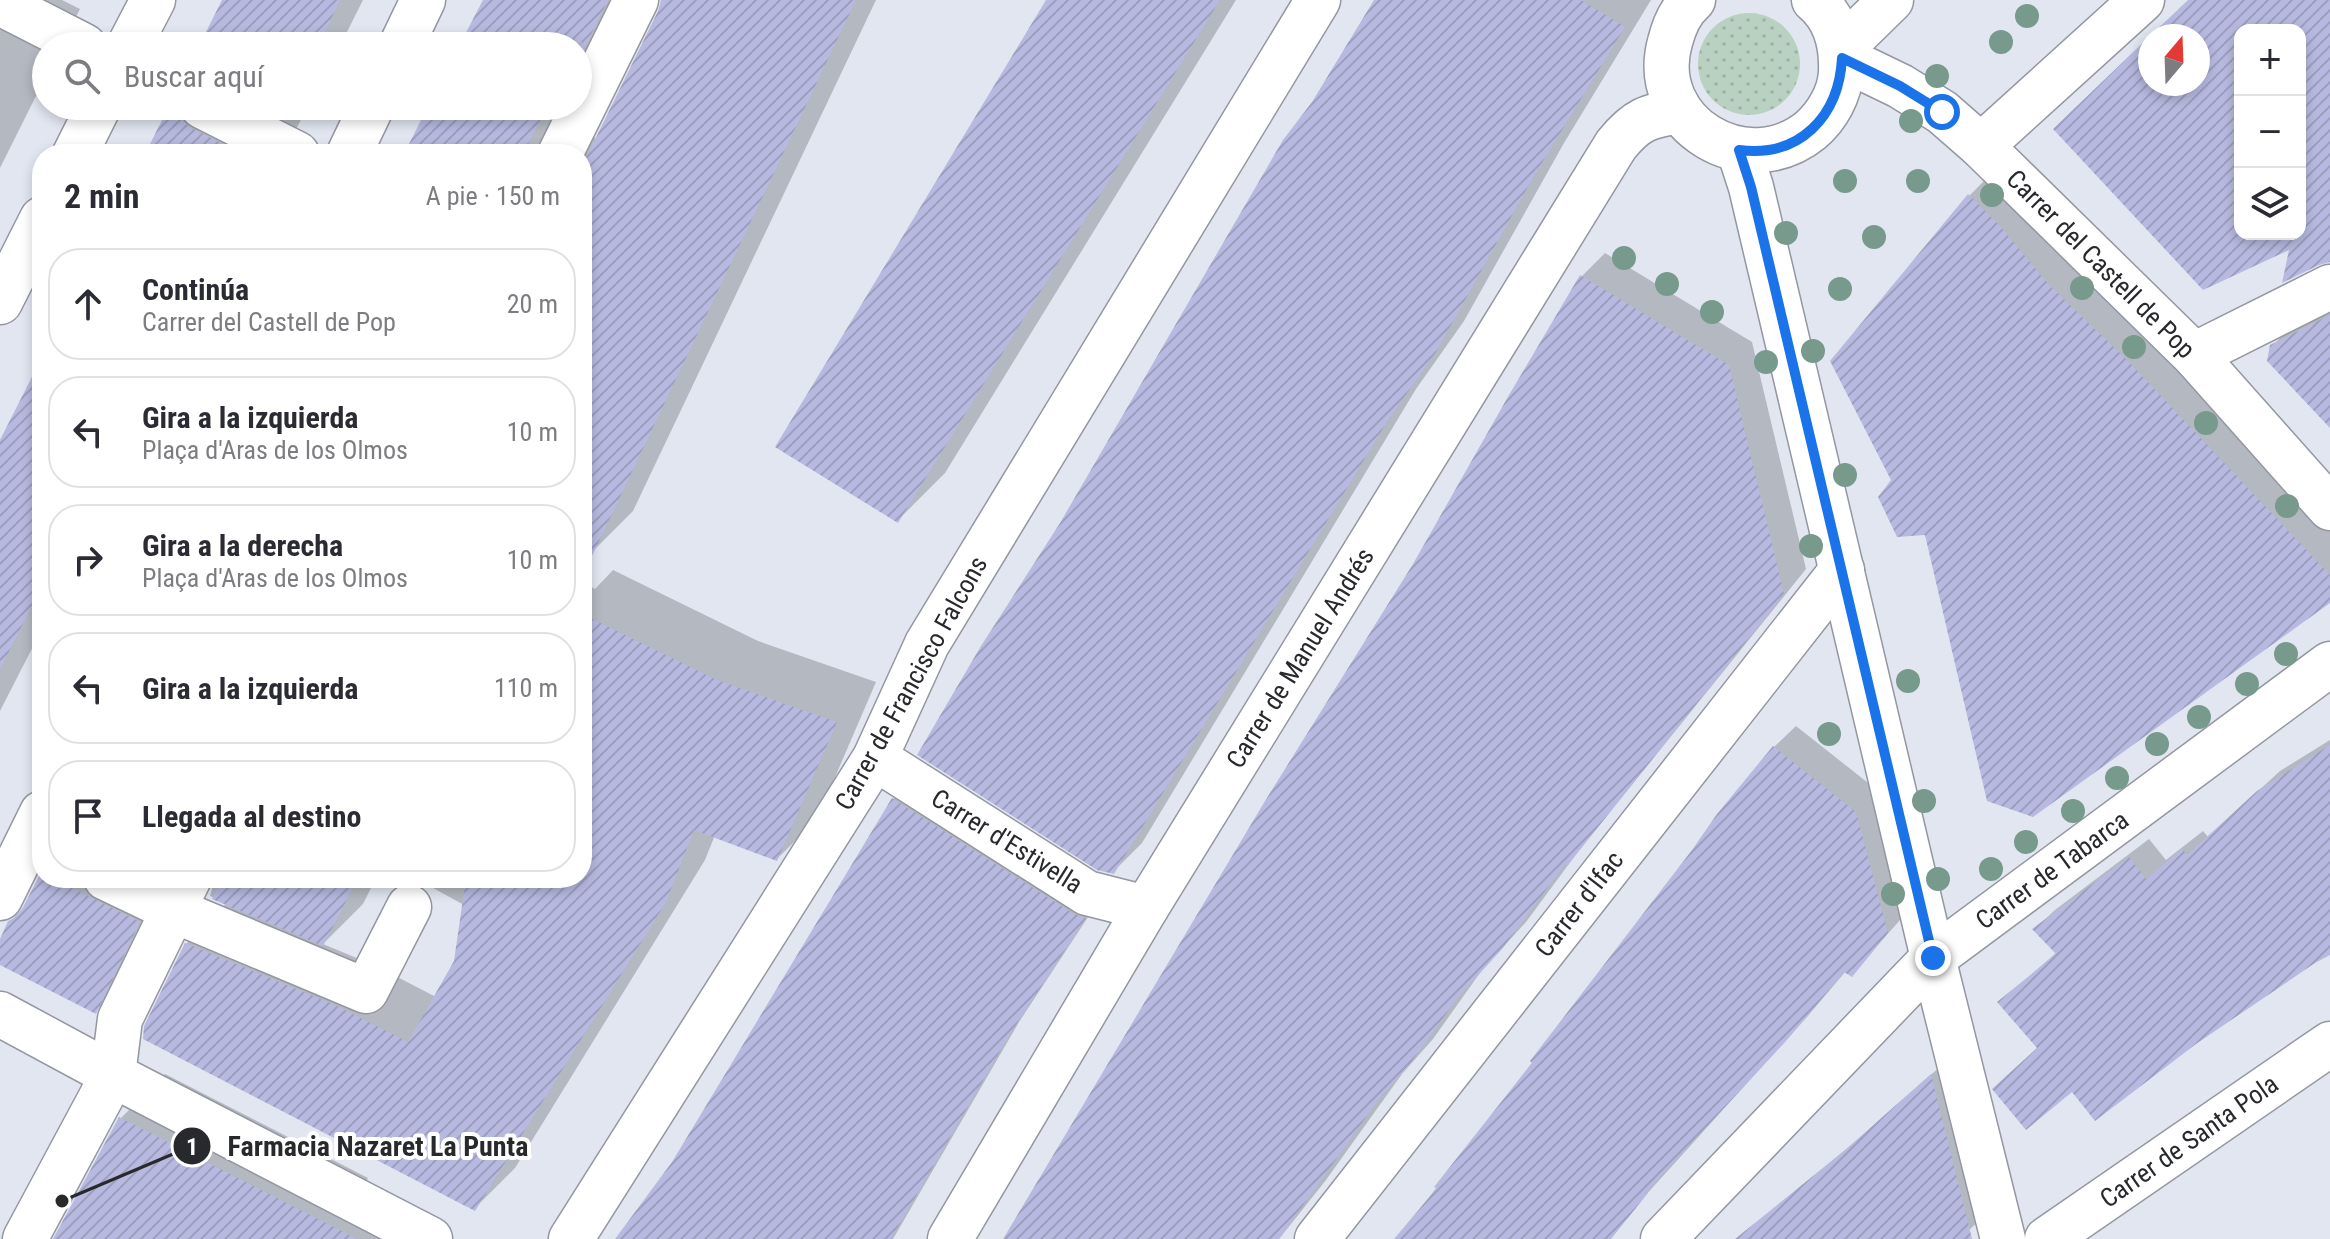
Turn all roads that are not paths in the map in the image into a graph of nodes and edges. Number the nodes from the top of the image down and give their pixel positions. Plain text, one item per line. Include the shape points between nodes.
1 (153, 0) edge
2 (423, 0) edge
3 (636, 0) edge
4 (1318, 0) edge
5 (1814, 0) edge
6 (1891, 0) edge
7 (2142, 0) edge
8 (0, 3) edge
9 (1678, 8) edge
10 (56, 32) edge
11 (136, 32) edge
12 (408, 32) edge
13 (1842, 53) junction
14 (592, 89) edge
15 (1680, 111) junction
16 (92, 120) edge
17 (230, 120) edge
18 (365, 120) edge
19 (577, 120) edge
20 (80, 144) edge
21 (277, 144) edge
22 (354, 144) edge
23 (565, 144) edge
24 (1981, 146) junction
25 (1739, 150) junction
26 (32, 239) edge
27 (2330, 287) edge
28 (0, 302) edge
29 (2194, 355) junction
30 (2330, 508) edge
31 (1842, 570) junction
32 (2330, 664) edge
33 (875, 758) junction
34 (28, 832) edge
35 (153, 888) edge
36 (181, 894) edge
37 (0, 898) edge
38 (409, 907) dead end
39 (1146, 908) junction
40 (1933, 958) junction
41 (0, 1014) edge
42 (2330, 1044) edge
43 (113, 1075) junction
44 (25, 1239) edge
45 (430, 1239) edge
46 (571, 1239) edge
47 (950, 1239) edge
48 (1317, 1239) edge
49 (1663, 1239) edge
50 (2003, 1239) edge
51 (2047, 1239) edge

1 - 11 street
2 - 12 street
3 - 14 street
4 - 33 street, Carrer de Francisco Falcons via 927,644
5 - 13 street via 1835,28
6 - 13 street
7 - 24 street
8 - 10 street
9 - 15 street via 1666,54 1668,84
13 - 24 street, Carrer del Castell de Pop via 1942,112
13 - 25 street via 1841,80 1820,122 1799,140 1772,149
15 - 25 street via 1697,131
15 - 39 street, Carrer de Manuel Andrés via 1632,125 1616,145
16 - 20 street
17 - 21 street
18 - 22 street
19 - 23 street
24 - 29 street, Carrer del Castell de Pop
25 - 31 street
26 - 28 street
27 - 29 street
29 - 30 street, Carrer del Castell de Pop
31 - 40 street
31 - 48 street, Carrer d'Ifac
32 - 40 street, Carrer de Tabarca
33 - 39 street, Carrer d'Estivella via 1087,893
33 - 46 street, Carrer de Francisco Falcons
34 - 37 street
35 - 36 street
36 - 38 street via 366,991
36 - 43 street via 120,1019
39 - 47 street, Carrer de Manuel Andrés
40 - 49 street, Carrer de Tabarca
40 - 50 street
41 - 43 street
42 - 51 street, Carrer de Santa Pola
43 - 44 street
43 - 45 street

